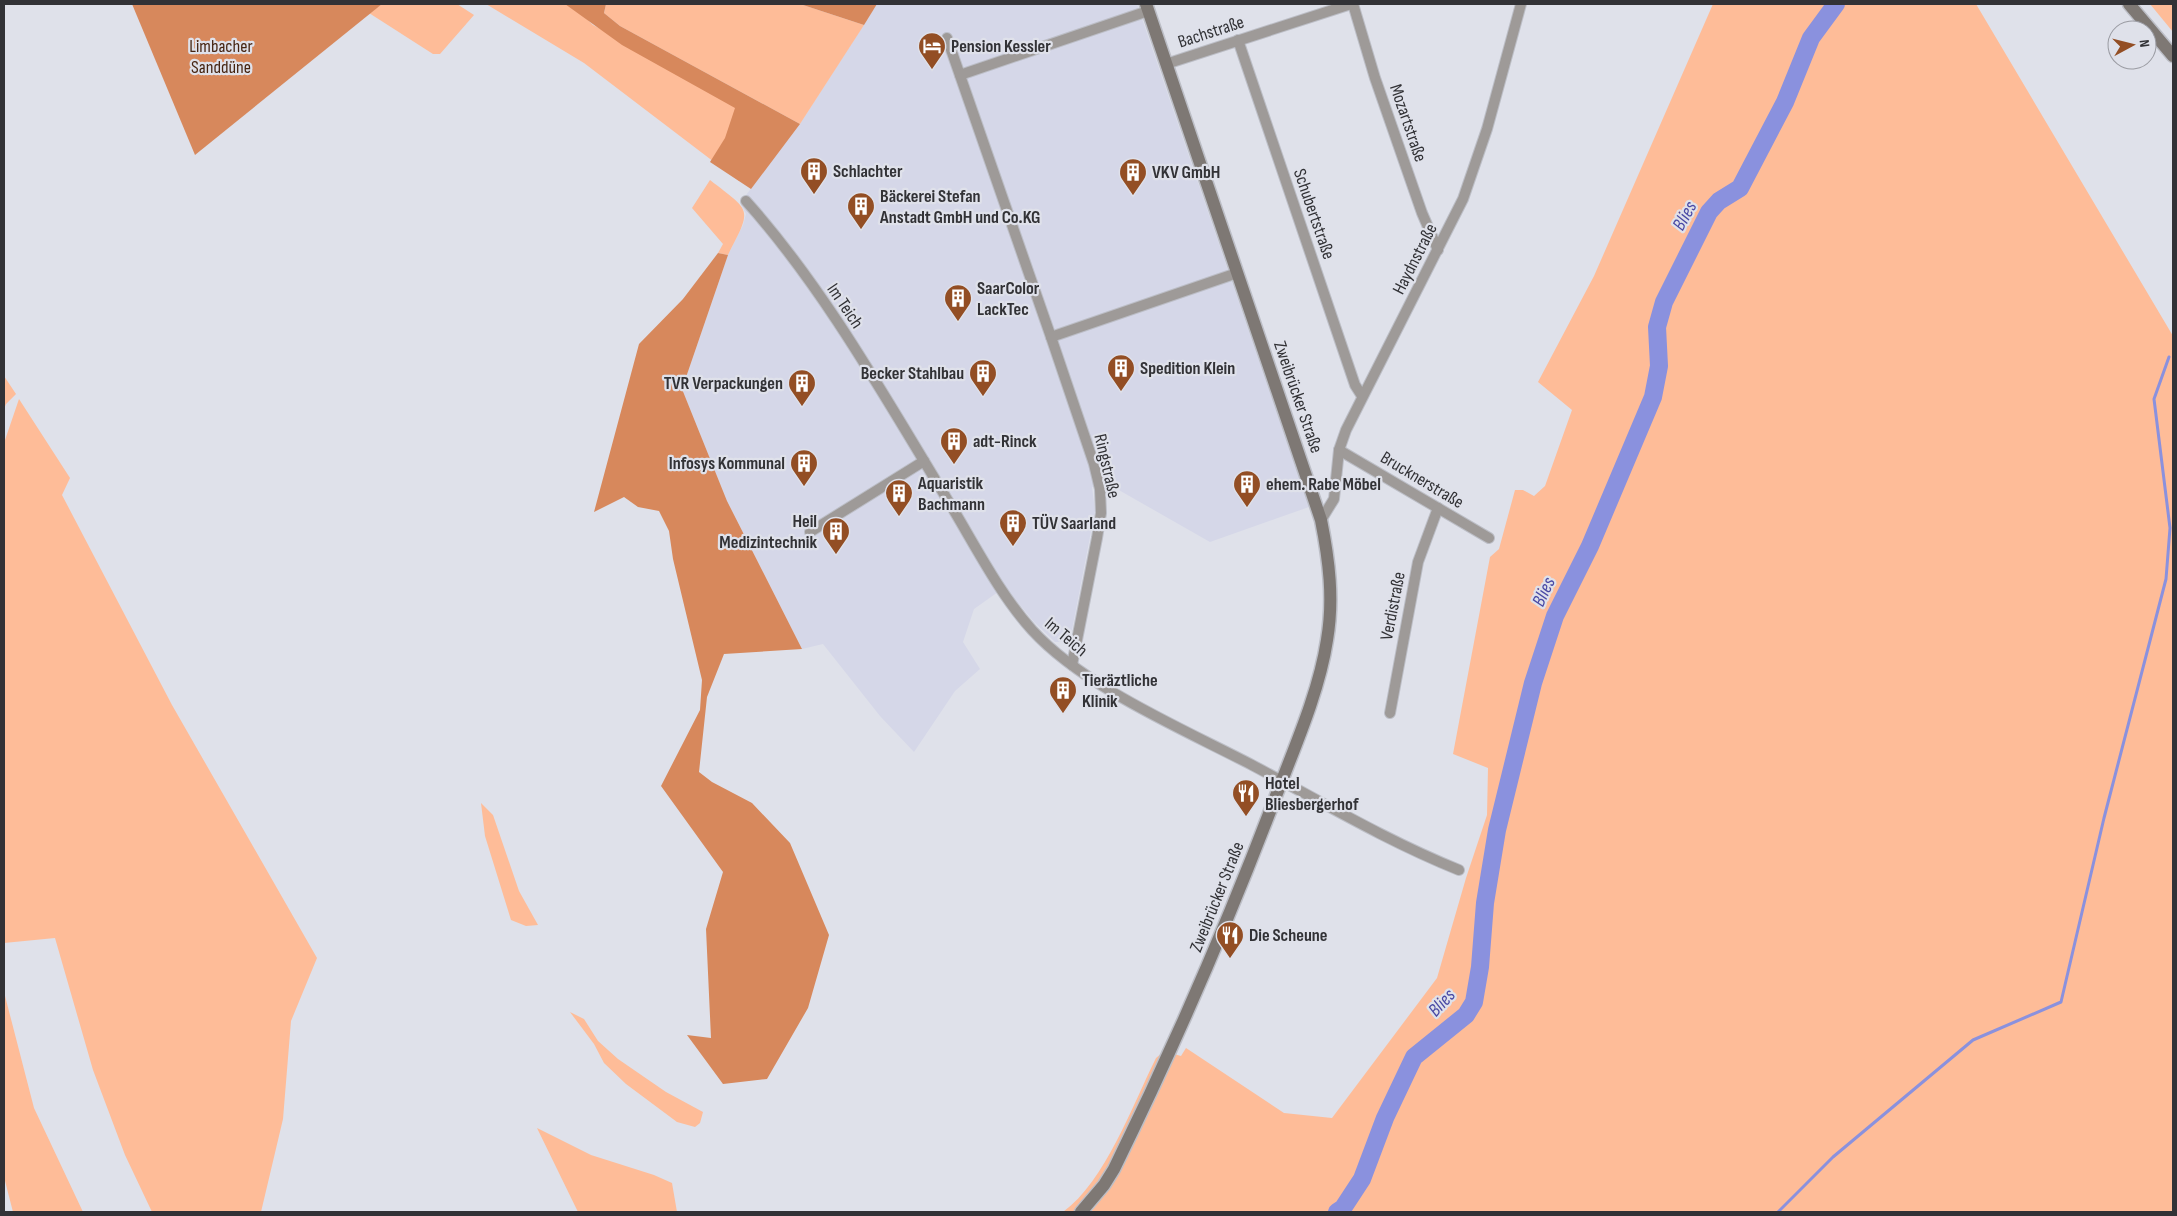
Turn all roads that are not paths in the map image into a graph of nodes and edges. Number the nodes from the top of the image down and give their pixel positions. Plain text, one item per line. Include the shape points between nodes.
1 (1352, 4) edge
2 (1522, 4) edge
3 (2129, 4) edge
4 (1147, 7) edge
5 (946, 38) dead end
6 (1238, 40) junction
7 (2173, 56) edge
8 (1166, 64) junction
9 (960, 74) junction
10 (746, 201) dead end
11 (1438, 250) junction
12 (1237, 274) junction
13 (1051, 337) junction
14 (1362, 396) junction
15 (1339, 450) junction
16 (924, 461) junction
17 (1438, 508) junction
18 (1321, 520) junction
19 (810, 532) dead end
20 (1489, 538) dead end
21 (1072, 665) junction
22 (1390, 713) dead end
23 (1282, 780) junction
24 (1459, 870) dead end
25 (1081, 1212) edge

1 - 6 street, Bachstraße
1 - 11 street, Mozartstraße via 1378,87
2 - 11 street, Haydnstraße via 1473,175
3 - 7 street
4 - 8 street, Zweibrücker Straße
4 - 9 street
5 - 9 street, Ringstraße
6 - 8 street, Bachstraße
6 - 14 street, Schubertstraße via 1352,376
8 - 12 street, Zweibrücker Straße
9 - 13 street, Ringstraße
10 - 16 street, Im Teich via 818,295
11 - 14 street, Haydnstraße
12 - 13 street
12 - 18 street, Zweibrücker Straße
13 - 21 street, Ringstraße via 1100,489 1101,513
14 - 15 street, Haydnstraße
15 - 17 street, Brucknerstraße
15 - 18 street, Haydnstraße via 1334,499
16 - 19 street
16 - 21 street, Im Teich via 1015,609 1033,631
17 - 20 street, Brucknerstraße
17 - 22 street, Verdistraße via 1418,562
18 - 23 street, Zweibrücker Straße via 1330,574 1327,641 1309,706
21 - 23 street, Im Teich via 1129,701
23 - 24 street, Im Teich via 1376,833
23 - 25 street, Zweibrücker Straße via 1220,938 1167,1056 1114,1169

